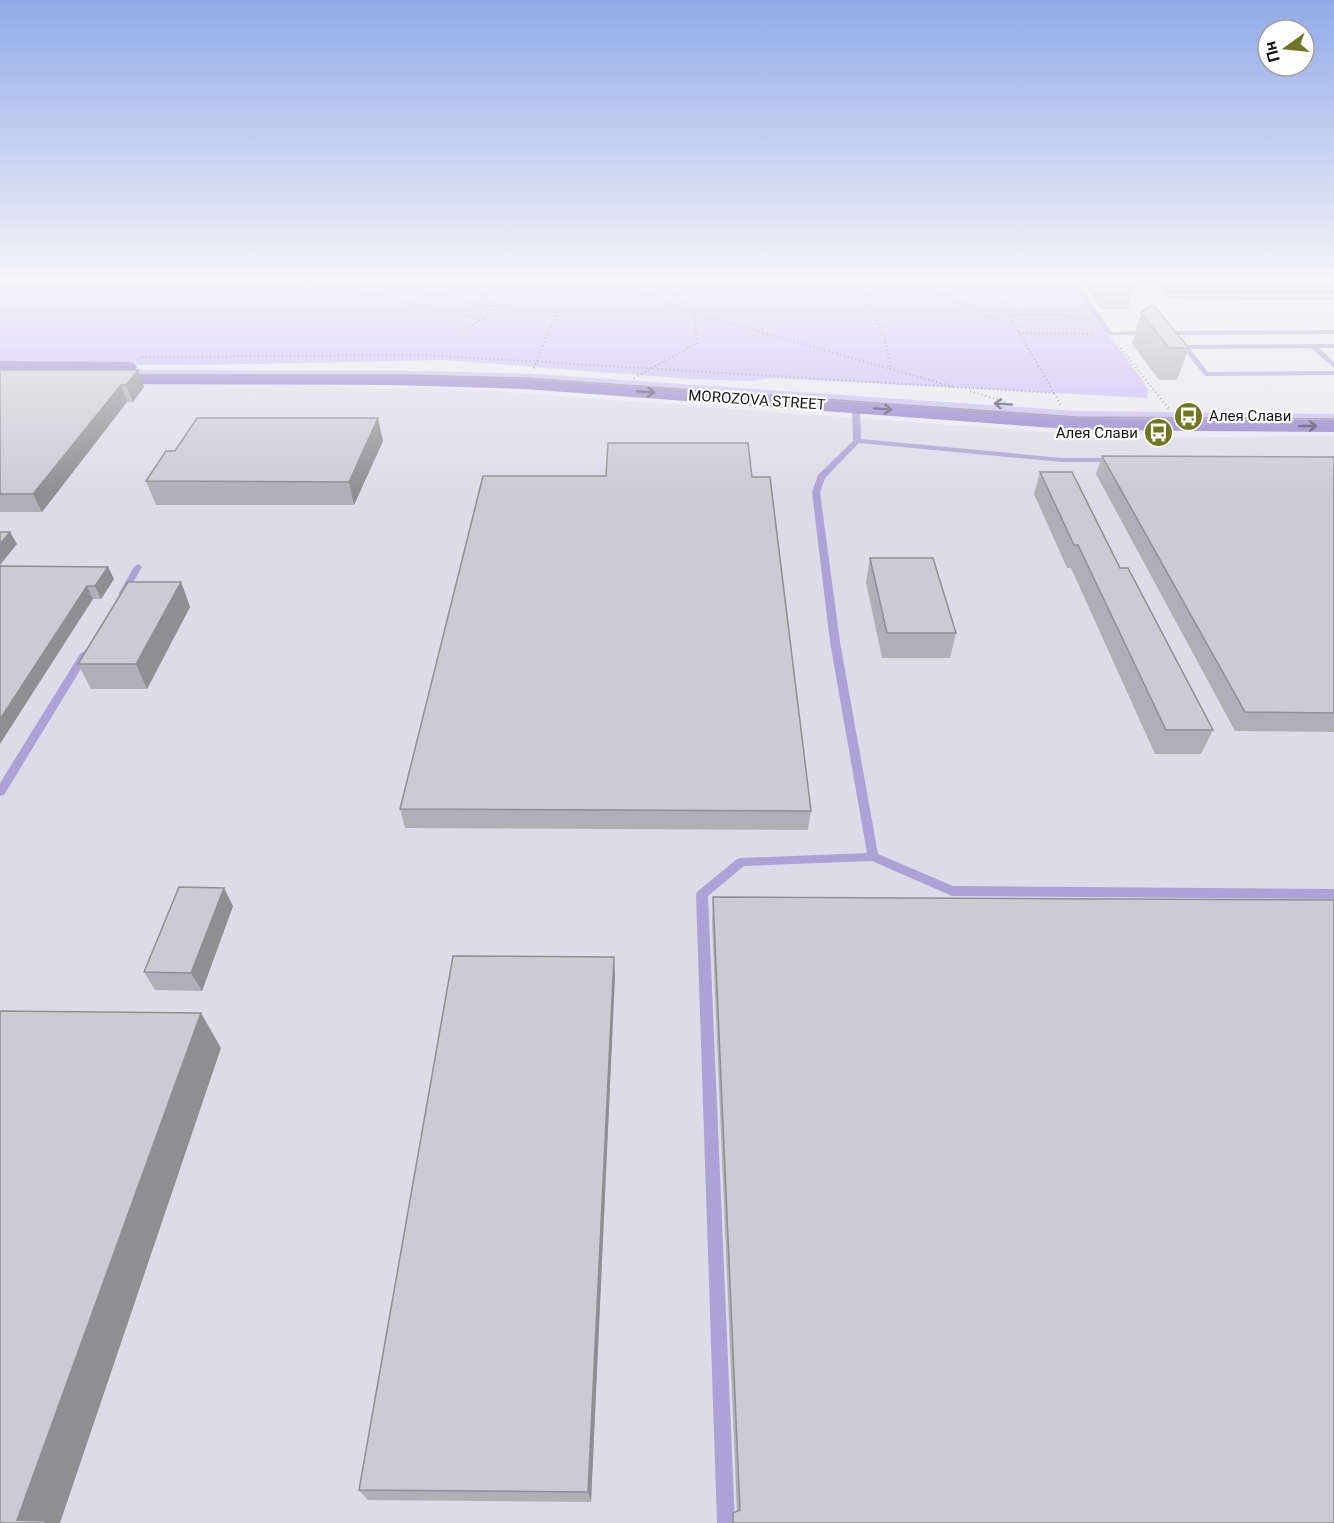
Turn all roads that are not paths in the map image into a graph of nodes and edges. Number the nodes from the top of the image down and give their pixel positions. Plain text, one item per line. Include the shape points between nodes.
1 (1187, 350) edge
2 (1317, 350) edge
3 (0, 366) edge
4 (1334, 366) edge
5 (1334, 374) edge
6 (0, 380) edge
7 (855, 407) junction
8 (1334, 412) edge
9 (1334, 426) edge
10 (857, 441) junction
11 (1121, 460) edge
12 (138, 567) dead end
13 (114, 606) edge
14 (90, 646) edge
15 (0, 792) edge
16 (873, 857) junction
17 (1334, 894) edge
18 (726, 1523) edge

1 - 5 lane via 1206,374
2 - 4 lane
8 -> 3 main road, MOROZOVA STREET via 1172,412 1058,400 1019,405 633,378 535,366
6 -> 7 main road, MOROZOVA STREET via 524,384
7 -> 9 main road, MOROZOVA STREET via 1137,426
7 - 10 lane
10 - 11 lane via 1062,460
10 - 16 lane via 821,477 816,492 835,642
12 - 13 lane
14 - 15 lane
16 - 17 lane via 952,891
16 - 18 lane via 741,862 702,894

